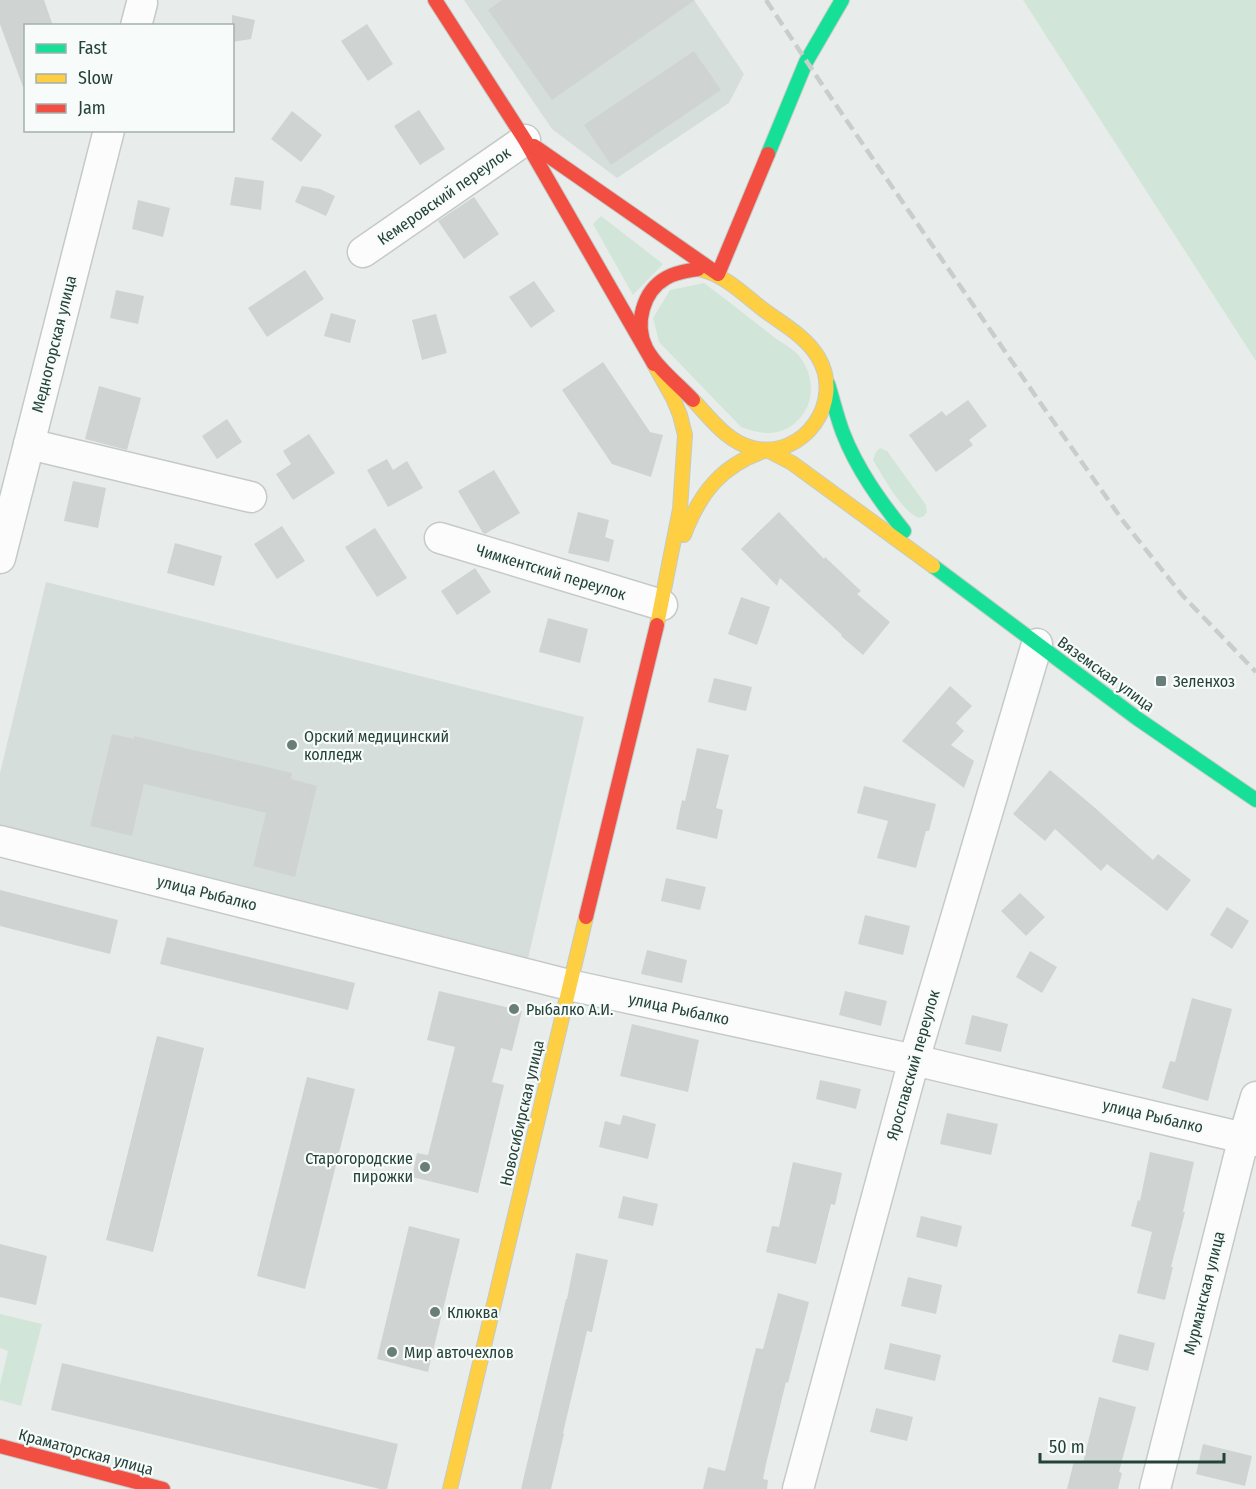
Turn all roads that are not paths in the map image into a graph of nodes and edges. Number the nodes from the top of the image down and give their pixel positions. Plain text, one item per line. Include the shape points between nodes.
1 (435, 0) edge
2 (842, 0) edge
3 (108, 132) edge
4 (525, 140) junction
5 (363, 252) dead end
6 (718, 274) junction
7 (647, 351) junction
8 (826, 378) junction
9 (29, 444) junction
10 (767, 450) junction
11 (251, 497) dead end
12 (440, 538) dead end
13 (0, 558) edge
14 (940, 571) junction
15 (662, 605) junction
16 (1037, 644) junction
17 (1256, 800) edge
18 (0, 841) edge
19 (569, 985) junction
20 (914, 1060) junction
21 (1256, 1097) edge
22 (1250, 1139) edge
23 (0, 1446) edge
24 (1158, 1488) edge
25 (163, 1489) edge
26 (450, 1489) edge
27 (798, 1489) edge

1 - 4 main road
2 - 6 main road via 806,62
3 - 9 street, Медногорская улица
4 - 5 street, Кемеровский переулок
4 - 6 main road
4 - 7 main road
6 - 7 main road via 687,270 657,284 647,296 640,318
6 - 8 main road via 807,343 820,359
7 - 10 main road via 727,435 744,446
7 - 15 main road via 673,398 685,442 680,509
8 - 10 main road via 826,403 812,429 792,444
8 - 14 main road via 839,422 868,483
9 - 11 street
9 - 13 street, Медногорская улица
10 - 14 main road via 792,463
10 - 15 main road via 728,469 701,500 687,526
12 - 15 street, Чимкентский переулок
14 - 16 main road, Вяземская улица
15 - 19 main road, Новосибирская улица
16 - 17 main road, Вяземская улица
16 - 20 street, Ярославский переулок
18 - 19 street, улица Рыбалко
19 - 20 street, улица Рыбалко
19 - 26 main road, Новосибирская улица
20 - 22 street, улица Рыбалко
20 - 27 street, Ярославский переулок
21 - 22 street, Мурманская улица
22 - 24 street, Мурманская улица
23 - 25 main road, Краматорская улица

